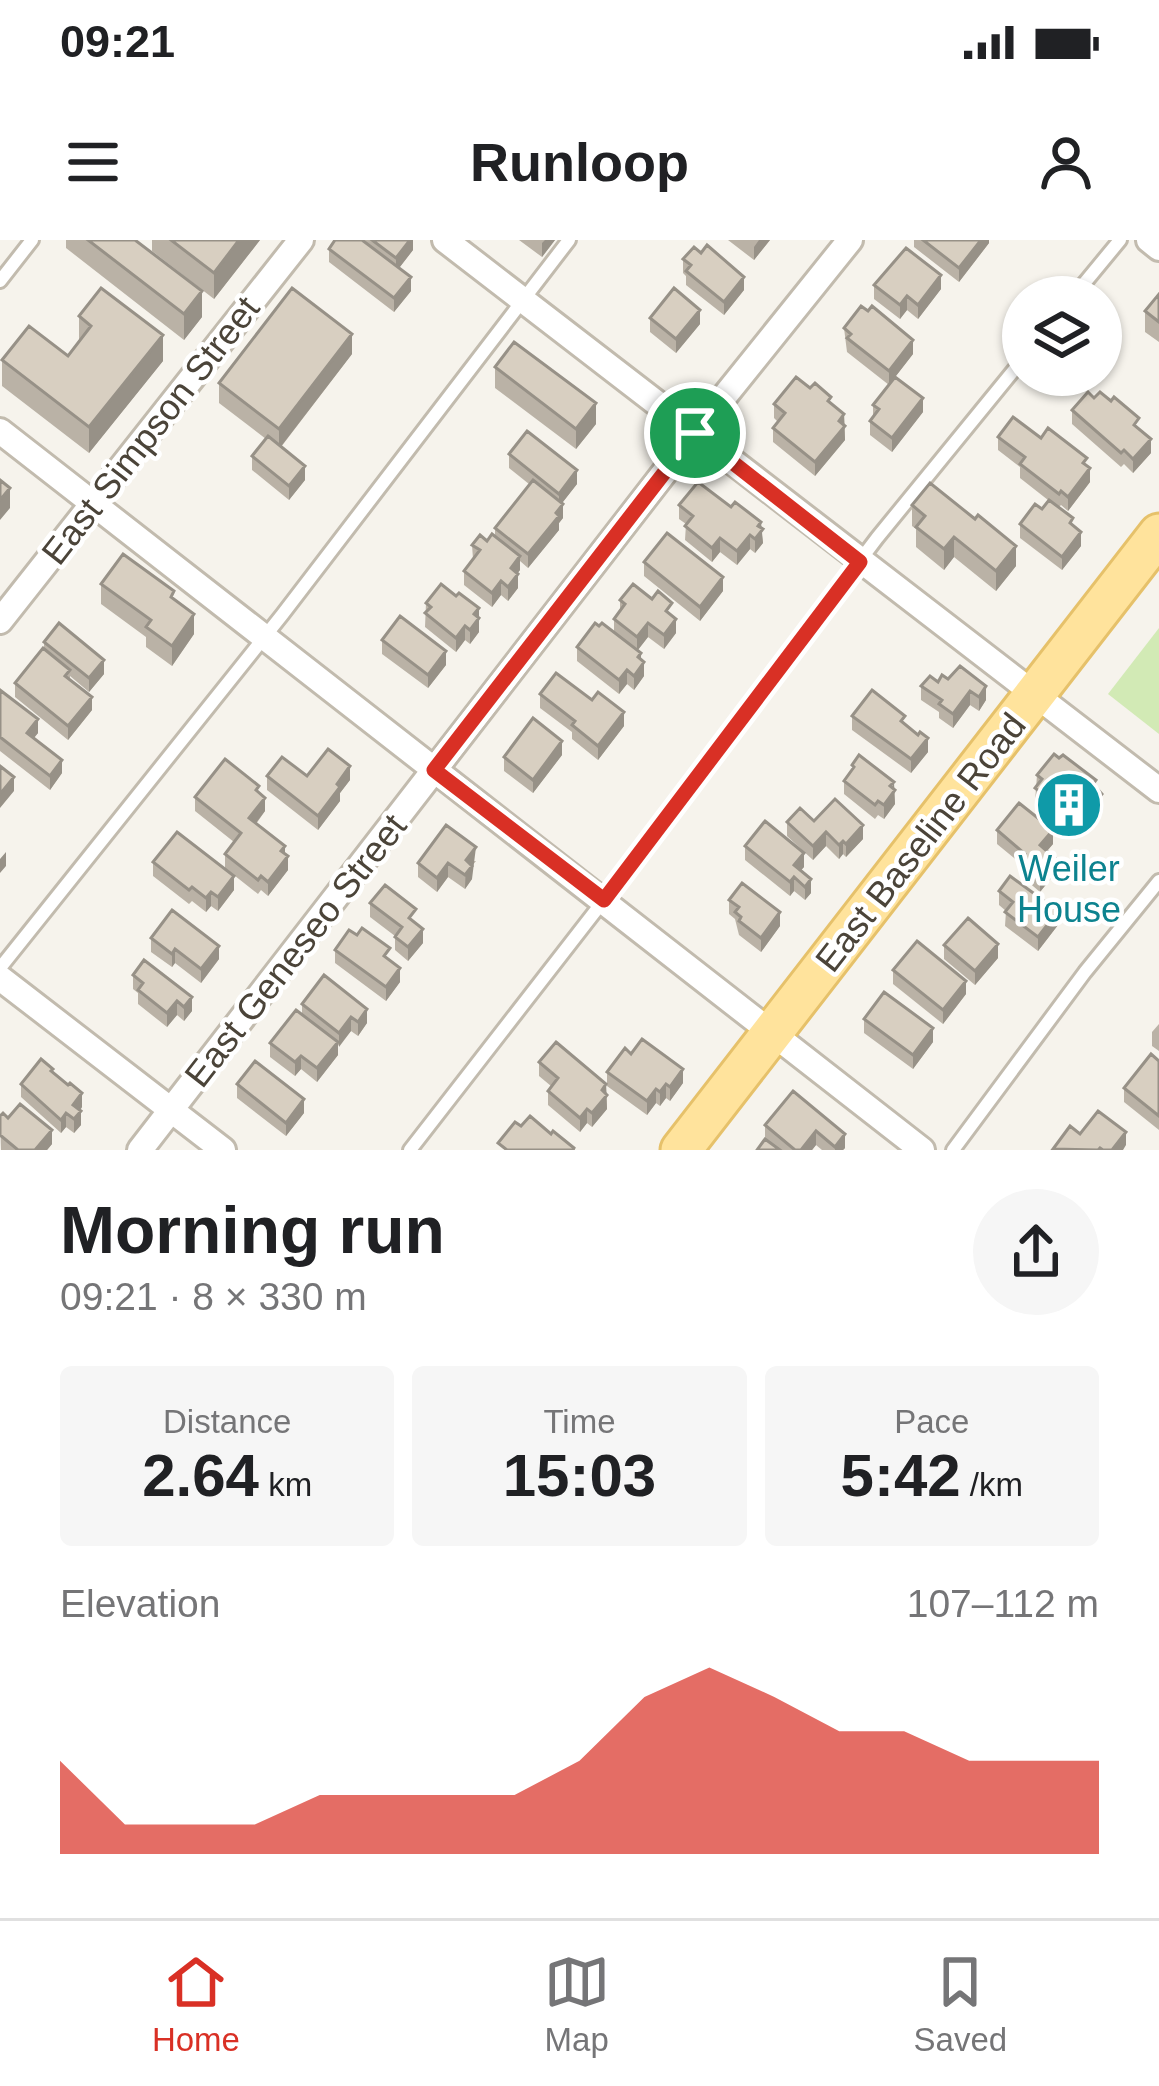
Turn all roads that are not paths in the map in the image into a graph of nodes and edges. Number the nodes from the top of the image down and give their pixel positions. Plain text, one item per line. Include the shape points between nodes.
1 (32, 240) edge
2 (301, 240) edge
3 (445, 240) edge
4 (569, 240) edge
5 (850, 240) edge
6 (1120, 240) edge
7 (1148, 240) edge
8 (1159, 248) edge
9 (1090, 276) edge
10 (0, 281) edge
11 (521, 301) junction
12 (1002, 385) edge
13 (0, 431) edge
14 (695, 433) junction
15 (94, 503) junction
16 (1159, 534) edge
17 (860, 562) junction
18 (0, 620) edge
19 (265, 637) junction
20 (1035, 694) junction
21 (434, 770) junction
22 (1159, 790) edge
23 (1159, 881) edge
24 (604, 900) junction
25 (0, 968) edge
26 (0, 978) edge
27 (772, 1034) junction
28 (171, 1110) junction
29 (140, 1150) edge
30 (223, 1150) edge
31 (410, 1150) edge
32 (681, 1150) edge
33 (922, 1150) edge
34 (953, 1150) edge

1 - 10 lane
2 - 15 street, East Simpson Street
3 - 11 street
4 - 11 lane
5 - 14 street, East Geneseo Street
6 - 9 lane
7 - 8 street
11 - 14 street
11 - 19 lane
12 - 17 lane
13 - 15 street
14 - 17 street
14 - 21 street, East Geneseo Street
15 - 18 street, East Simpson Street
15 - 19 street
16 - 20 main road, East Baseline Road
17 - 20 street
17 - 24 lane
19 - 21 street
19 - 25 lane
20 - 22 street
20 - 27 main road, East Baseline Road
21 - 24 street
21 - 28 street, East Geneseo Street
23 - 34 lane
24 - 27 street
24 - 31 lane
26 - 28 street
27 - 32 main road, East Baseline Road
27 - 33 street
28 - 29 street, East Geneseo Street
28 - 30 street

